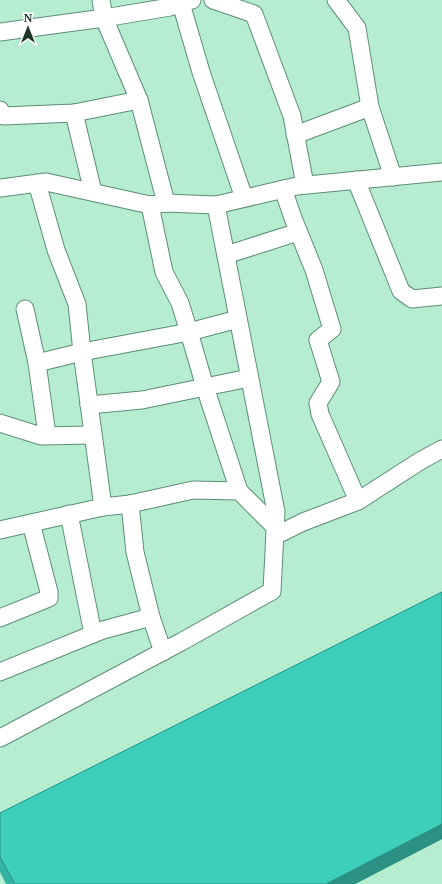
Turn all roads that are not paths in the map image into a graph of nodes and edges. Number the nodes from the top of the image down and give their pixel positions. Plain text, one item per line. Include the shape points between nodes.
1 (101, 0) edge
2 (213, 0) edge
3 (336, 0) edge
4 (184, 1) edge
5 (104, 18) junction
6 (0, 32) edge
7 (139, 100) junction
8 (370, 106) junction
9 (0, 110) edge
10 (74, 113) junction
11 (295, 136) junction
12 (442, 172) edge
13 (393, 177) junction
14 (356, 180) junction
15 (37, 183) junction
16 (304, 185) junction
17 (0, 188) edge
18 (283, 189) junction
19 (93, 192) junction
20 (244, 198) junction
21 (158, 204) junction
22 (216, 205) junction
23 (298, 232) junction
24 (226, 255) junction
25 (442, 296) edge
26 (25, 309) dead end
27 (238, 319) junction
28 (189, 332) junction
29 (82, 352) junction
30 (37, 363) junction
31 (250, 378) junction
32 (204, 387) junction
33 (89, 405) junction
34 (0, 421) edge
35 (47, 435) junction
36 (92, 435) junction
37 (442, 449) edge
38 (239, 491) junction
39 (358, 501) junction
40 (130, 504) junction
41 (103, 507) junction
42 (69, 514) junction
43 (31, 523) junction
44 (0, 530) edge
45 (275, 531) junction
46 (151, 617) junction
47 (0, 618) edge
48 (94, 634) junction
49 (163, 652) junction
50 (0, 672) edge
51 (0, 738) edge

1 - 5 street
2 - 11 street via 254,14 292,116
3 - 8 street via 357,28
4 - 5 street via 170,7
4 - 20 street via 204,79
5 - 6 street
5 - 7 street
7 - 10 street
7 - 21 street
8 - 11 street
8 - 13 street
9 - 10 street via 3,116
10 - 19 street
11 - 16 street
12 - 13 street
13 - 14 street
14 - 16 street
14 - 25 street via 401,291 412,299
15 - 17 street
15 - 19 street via 46,182
15 - 29 street via 56,250 77,304
16 - 18 street
18 - 20 street
18 - 23 street
19 - 21 street
20 - 22 street
21 - 22 street
21 - 28 street via 164,272 180,303
22 - 24 street
23 - 24 street
23 - 39 street via 314,270 332,329 318,340 331,382 318,403 320,414
24 - 27 street
26 - 30 street
27 - 28 street
27 - 31 street
28 - 29 street
28 - 32 street
29 - 30 street
29 - 33 street
30 - 35 street
31 - 32 street
31 - 45 street via 276,512
32 - 33 street via 142,400
32 - 38 street
33 - 36 street
34 - 35 street via 41,436
35 - 36 street
36 - 41 street
37 - 39 street
38 - 40 street via 193,490
38 - 45 street
39 - 45 street
40 - 41 street
40 - 46 street via 135,552
41 - 42 street
42 - 43 street
42 - 48 street
43 - 44 street
43 - 47 street via 49,598
45 - 49 street via 272,591
46 - 48 street
46 - 49 street
48 - 50 street
49 - 51 street

